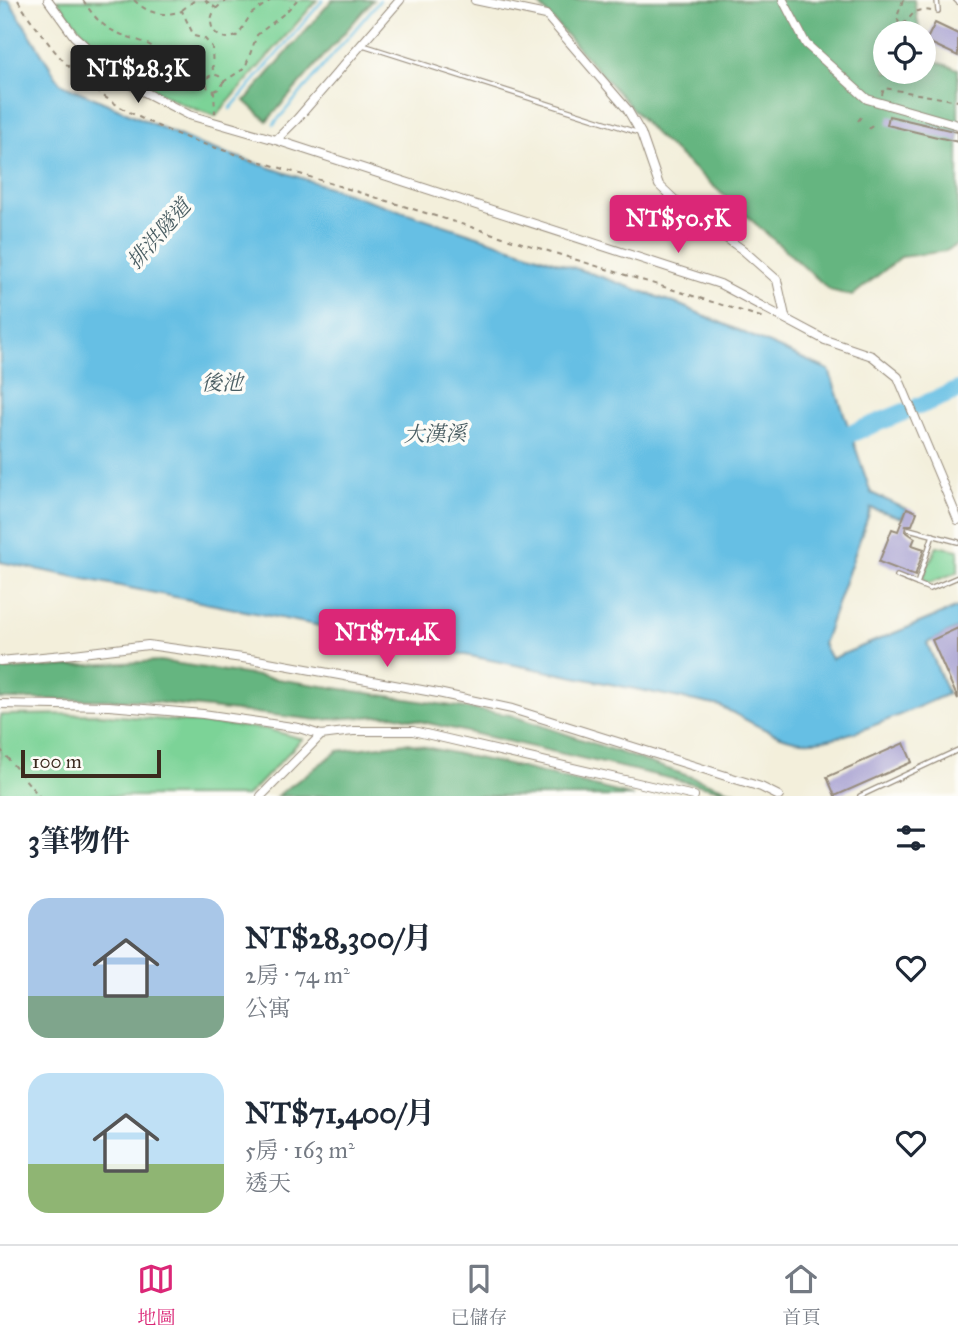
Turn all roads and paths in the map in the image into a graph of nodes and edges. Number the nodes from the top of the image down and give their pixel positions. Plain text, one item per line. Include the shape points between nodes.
1 (18, 0) edge
2 (48, 0) edge
3 (83, 0) edge
4 (134, 0) edge
5 (195, 0) edge
6 (205, 0) edge
7 (228, 0) edge
8 (271, 0) edge
9 (297, 0) edge
10 (400, 0) edge
11 (475, 0) edge
12 (783, 0) edge
13 (903, 0) edge
14 (937, 0) edge
15 (216, 8) junction
16 (182, 10) junction
17 (939, 11) joint
18 (360, 45) junction
19 (213, 74) junction
20 (206, 82) junction
21 (223, 82) junction
22 (214, 91) junction
23 (958, 101) edge
24 (880, 103) junction
25 (861, 117) dead end
26 (858, 121) dead end
27 (216, 124) junction
28 (872, 125) dead end
29 (958, 125) edge
30 (869, 129) dead end
31 (642, 133) junction
32 (276, 140) junction
33 (785, 316) junction
34 (765, 319) dead end
35 (958, 520) edge
36 (909, 529) dead end
37 (933, 535) junction
38 (958, 542) edge
39 (897, 576) dead end
40 (958, 577) edge
41 (917, 584) junction
42 (0, 660) edge
43 (0, 704) edge
44 (321, 735) junction
45 (0, 749) edge
46 (958, 750) edge
47 (39, 796) edge
48 (261, 796) edge
49 (694, 796) edge
50 (779, 796) edge
51 (860, 796) edge

1 - 34 path via 57,55 86,84 156,127
2 - 27 street via 74,36 131,85
3 - 20 path via 111,30 153,47 196,83
4 - 16 path via 154,13
5 - 16 path
6 - 15 path
7 - 15 path
8 - 15 path via 251,14 232,39 218,37 212,30
9 - 21 path via 257,35 244,68
10 - 18 street
11 - 31 street via 546,15 627,109
12 - 24 street via 806,44 867,99
13 - 17 path via 897,17 900,26 917,10
14 - 17 lane
16 - 19 path via 194,36 212,47
18 - 31 lane
18 - 32 street
19 - 20 path
19 - 21 path
20 - 22 path
21 - 22 path
22 - 27 path
23 - 24 path via 884,88
24 - 29 street
25 - 26 path
27 - 32 street
28 - 30 path
31 - 33 street via 659,185 777,280
32 - 33 street via 720,284
33 - 35 street via 825,340 872,356 898,377
36 - 37 lane
37 - 38 lane
37 - 41 lane
39 - 41 lane
40 - 41 lane via 930,589
42 - 50 street via 148,645 257,660 512,709
43 - 44 street via 203,714
44 - 48 street
44 - 49 street via 413,731
45 - 47 path
46 - 51 lane

